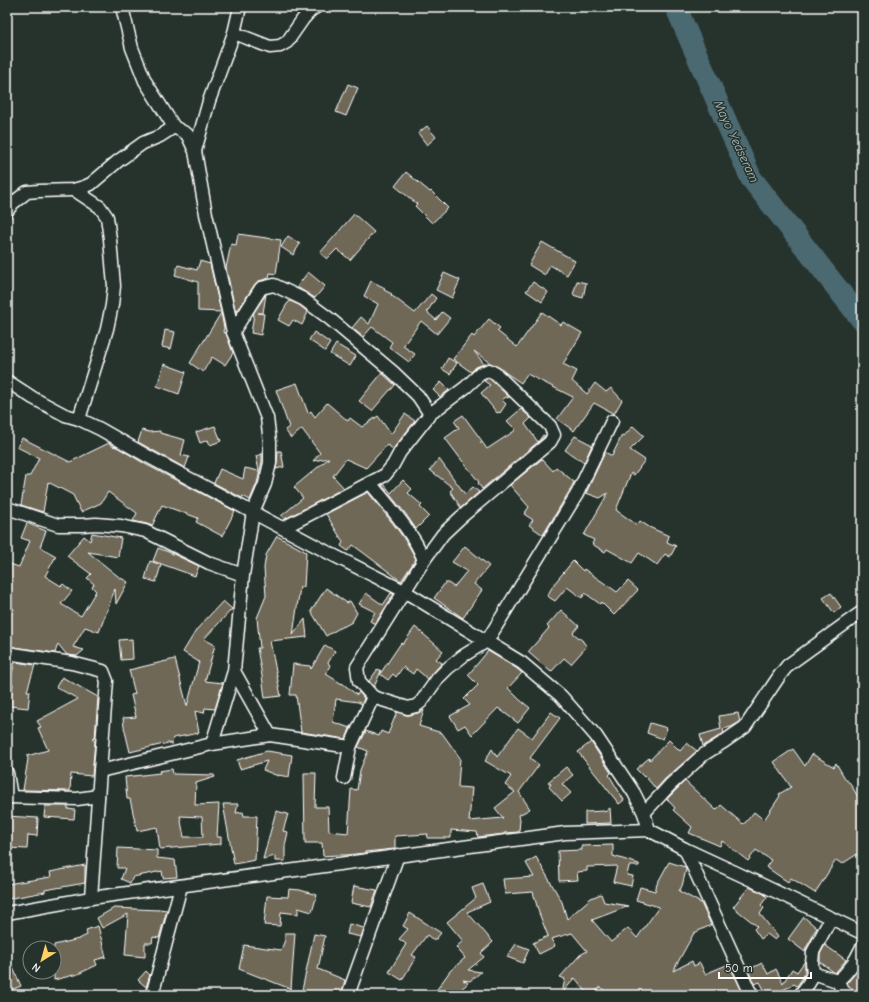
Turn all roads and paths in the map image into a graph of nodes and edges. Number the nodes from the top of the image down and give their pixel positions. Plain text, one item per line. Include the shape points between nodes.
1 (122, 7) edge
2 (240, 7) edge
3 (316, 7) edge
4 (234, 33) junction
5 (174, 127) junction
6 (195, 152) junction
7 (73, 190) junction
8 (7, 211) edge
9 (233, 332) junction
10 (7, 381) edge
11 (430, 414) junction
12 (79, 419) junction
13 (612, 422) dead end
14 (370, 483) junction
15 (7, 508) edge
16 (253, 512) junction
17 (283, 528) junction
18 (424, 560) junction
19 (243, 574) junction
20 (404, 591) junction
21 (862, 612) edge
22 (487, 641) junction
23 (7, 653) edge
24 (234, 671) junction
25 (372, 697) junction
26 (270, 735) junction
27 (212, 744) junction
28 (350, 747) junction
29 (100, 771) junction
30 (7, 773) edge
31 (344, 778) dead end
32 (98, 796) junction
33 (9, 797) edge
34 (644, 813) junction
35 (649, 830) junction
36 (685, 849) junction
37 (398, 855) junction
38 (181, 886) junction
39 (92, 898) junction
40 (7, 913) edge
41 (831, 918) junction
42 (862, 933) edge
43 (862, 947) edge
44 (813, 973) junction
45 (837, 981) junction
46 (151, 995) edge
47 (348, 995) edge
48 (753, 995) edge
49 (800, 995) edge
50 (849, 995) edge

1 - 5 street via 132,48 145,81
2 - 4 street
3 - 4 street via 303,19 287,42 280,46 270,47
4 - 6 street via 209,101
5 - 6 street via 187,134
5 - 7 street via 143,143 91,184
6 - 9 street via 206,214
7 - 8 street via 27,192 12,203
7 - 12 street via 100,207 107,217 114,286 107,329
9 - 11 street via 261,288 274,285 303,299 382,362 418,396
9 - 16 street via 267,418 270,442 270,463 265,484
10 - 12 street via 33,398
11 - 14 street via 385,475
11 - 18 street via 481,373 489,370 550,426 554,434 550,442 443,534
12 - 16 street
13 - 22 street via 577,494
14 - 17 street
14 - 18 street via 404,525
15 - 19 street via 58,525 96,524 145,531 210,563
16 - 17 street
16 - 19 street
17 - 20 street
18 - 20 street
19 - 24 street
20 - 22 street
20 - 25 street via 357,668 359,681
21 - 34 street via 788,666 745,727 703,755 670,784
22 - 25 street via 448,668 416,706 408,708
22 - 34 street via 522,663 561,696 596,736 634,793
23 - 29 street via 72,663 104,671 107,681
24 - 26 street
24 - 27 street
25 - 28 street
26 - 27 street
26 - 28 street
27 - 29 street
28 - 31 street
29 - 32 street
30 - 33 street
32 - 33 street via 77,799
32 - 39 street
34 - 35 street
35 - 36 street
35 - 37 street via 565,833
36 - 41 street
36 - 48 street
37 - 38 street
37 - 47 street
38 - 39 street
38 - 46 street
39 - 40 street
41 - 42 street
41 - 44 street via 813,952
43 - 45 street via 844,976
44 - 45 street
44 - 49 street
45 - 50 street

